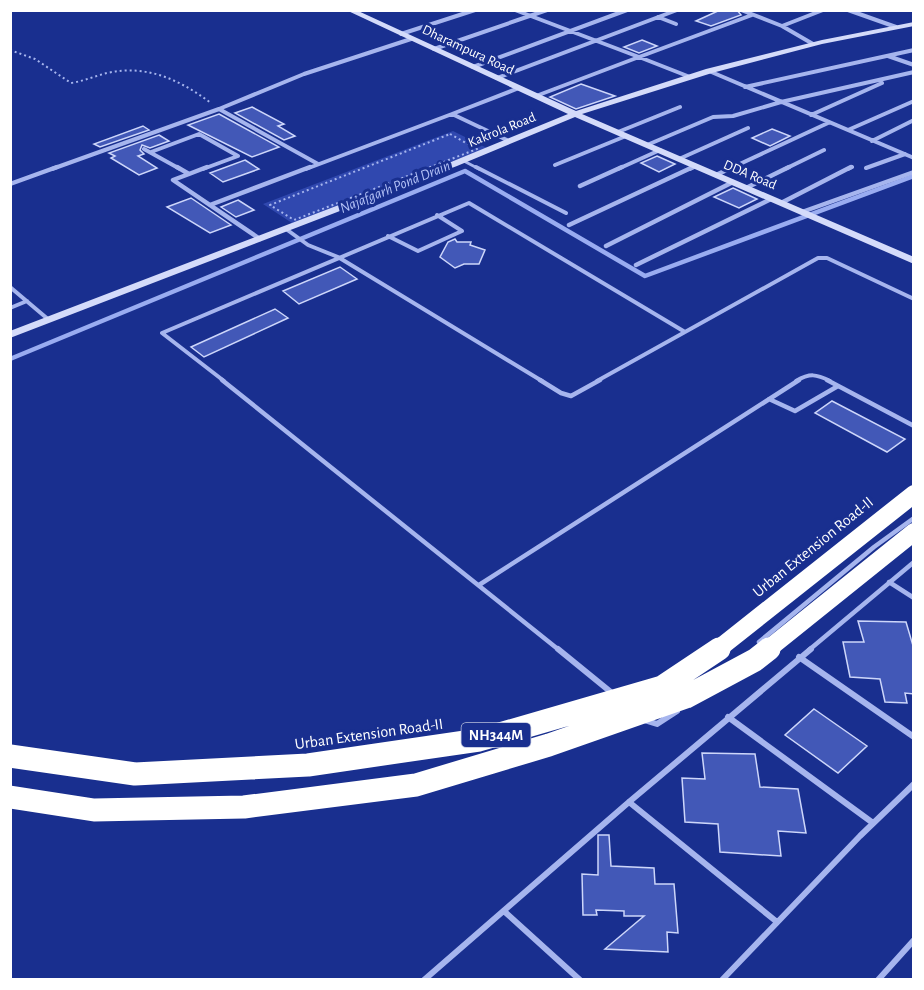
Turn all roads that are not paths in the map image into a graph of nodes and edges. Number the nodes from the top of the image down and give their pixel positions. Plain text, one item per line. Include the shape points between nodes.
1 (349, 10) edge
2 (475, 10) edge
3 (515, 10) edge
4 (547, 10) edge
5 (627, 10) edge
6 (677, 10) edge
7 (741, 10) edge
8 (759, 10) edge
9 (823, 10) edge
10 (848, 10) edge
11 (751, 14) junction
12 (530, 16) junction
13 (658, 17) junction
14 (676, 24) dead end
15 (914, 24) edge
16 (782, 26) junction
17 (896, 27) junction
18 (571, 31) junction
19 (401, 34) junction
20 (411, 39) junction
21 (594, 41) junction
22 (813, 44) junction
23 (434, 49) junction
24 (914, 50) edge
25 (888, 56) junction
26 (639, 57) junction
27 (914, 65) edge
28 (473, 67) junction
29 (709, 71) junction
30 (914, 72) edge
31 (896, 76) junction
32 (690, 77) junction
33 (496, 78) junction
34 (745, 87) junction
35 (519, 88) junction
36 (536, 96) junction
37 (914, 100) edge
38 (781, 102) junction
39 (680, 107) dead end
40 (219, 109) junction
41 (452, 114) junction
42 (575, 114) junction
43 (811, 115) junction
44 (914, 120) edge
45 (828, 123) junction
46 (748, 128) dead end
47 (848, 130) junction
48 (622, 134) junction
49 (509, 141) junction
50 (872, 141) junction
51 (647, 145) junction
52 (144, 149) dead end
53 (660, 150) junction
54 (824, 150) dead end
55 (151, 152) junction
56 (906, 154) junction
57 (913, 158) edge
58 (679, 159) junction
59 (462, 160) junction
60 (318, 164) junction
61 (555, 165) dead end
62 (696, 166) junction
63 (852, 167) dead end
64 (866, 168) dead end
65 (914, 172) edge
66 (189, 174) junction
67 (716, 175) junction
68 (733, 182) junction
69 (10, 184) edge
70 (580, 186) dead end
71 (746, 188) junction
72 (771, 198) junction
73 (781, 203) junction
74 (210, 205) junction
75 (566, 213) dead end
76 (808, 214) junction
77 (437, 215) junction
78 (570, 225) dead end
79 (286, 229) junction
80 (388, 236) junction
81 (260, 239) junction
82 (606, 246) dead end
83 (338, 257) junction
84 (914, 261) edge
85 (636, 265) dead end
86 (10, 287) edge
87 (914, 299) edge
88 (27, 302) junction
89 (10, 308) edge
90 (49, 320) junction
91 (685, 332) junction
92 (10, 335) edge
93 (838, 386) junction
94 (769, 399) junction
95 (914, 426) edge
96 (914, 494) edge
97 (914, 518) edge
98 (914, 532) edge
99 (914, 562) edge
100 (889, 582) junction
101 (479, 585) junction
102 (914, 598) edge
103 (750, 650) dead end
104 (799, 657) junction
105 (732, 665) dead end
106 (622, 702) dead end
107 (688, 702) dead end
108 (630, 709) dead end
109 (679, 710) dead end
110 (728, 717) junction
111 (914, 737) edge
112 (10, 756) edge
113 (914, 784) edge
114 (10, 797) edge
115 (629, 802) junction
116 (873, 823) junction
117 (505, 912) junction
118 (777, 922) junction
119 (914, 940) edge
120 (424, 980) edge
121 (580, 980) edge
122 (722, 980) edge
123 (878, 980) edge

1 - 19 street, Dharampura Road
2 - 19 street
3 - 12 street
4 - 12 street
5 - 18 street
6 - 13 street
7 - 11 street
8 - 11 street
9 - 16 street
10 - 17 street
11 - 16 street
11 - 26 street
12 - 18 street
12 - 23 street
13 - 14 street
13 - 21 street
15 - 17 street, Kakrola Road
16 - 22 street
17 - 22 street, Kakrola Road
18 - 21 street
18 - 28 street
19 - 20 street, Dharampura Road
20 - 23 street, Dharampura Road
20 - 40 street via 324,67
21 - 26 street
21 - 33 street
22 - 29 street, Kakrola Road
23 - 28 street, Dharampura Road
24 - 25 street
25 - 27 street
25 - 34 street
26 - 32 street
26 - 36 street
28 - 33 street, Dharampura Road
29 - 32 street, Kakrola Road
29 - 34 street
30 - 31 street
31 - 38 street
31 - 43 street
32 - 42 street, Kakrola Road
33 - 35 street, Dharampura Road
34 - 38 street
35 - 36 street, Dharampura Road
35 - 41 street
36 - 42 street, Dharampura Road
37 - 47 street
38 - 43 street
38 - 51 street via 733,116 713,117
39 - 48 street
40 - 60 street
40 - 69 street
41 - 49 street
41 - 60 street
42 - 48 street, DDA Road
42 - 49 street, Kakrola Road
43 - 45 street
44 - 50 street
45 - 47 street
45 - 67 street
46 - 58 street
47 - 50 street
48 - 51 street, DDA Road
48 - 61 street
49 - 59 street, Kakrola Road
50 - 56 street
51 - 53 street, DDA Road
52 - 55 street
53 - 58 street, DDA Road
53 - 70 street
54 - 71 street
55 - 66 street
55 - 66 street via 199,135 238,156
56 - 57 street
56 - 64 street
58 - 62 street, DDA Road
59 - 75 lane
59 - 79 street, Kakrola Road
60 - 74 street
62 - 67 street, DDA Road
62 - 78 street
63 - 73 street
65 - 76 street
66 - 74 street via 173,180
67 - 68 street, DDA Road
68 - 71 street, DDA Road
68 - 82 street
71 - 72 street, DDA Road
72 - 73 street, DDA Road
72 - 85 street
73 - 76 street, DDA Road
74 - 81 street
76 - 84 street, DDA Road
77 - 80 lane
77 - 80 lane via 462,231 418,251
77 - 91 lane via 474,204
79 - 81 street, Kakrola Road
79 - 83 lane via 308,245
80 - 83 lane
81 - 90 street, Kakrola Road
83 - 91 lane via 565,395 571,396
83 - 101 lane via 162,333
86 - 88 lane
87 - 91 lane via 823,257
88 - 89 lane
88 - 90 lane
90 - 92 street, Kakrola Road
93 - 94 lane via 795,411
93 - 94 lane via 808,374
93 - 95 lane
94 - 101 lane
96 - 112 highway, Urban Extension Road-II / NH344M, bridge via 725,645 662,687 491,737 308,765 135,774
97 - 103 lane
98 - 114 highway, NH344M, bridge via 755,660 686,697 549,745 416,785 244,807 94,810
99 - 100 lane
100 - 102 lane
100 - 104 lane
101 - 106 lane
104 - 110 lane
104 - 111 lane
105 - 107 lane
108 - 109 lane via 653,725 661,724
110 - 115 lane
110 - 116 lane
113 - 116 lane
115 - 117 lane
115 - 118 lane
116 - 118 lane
117 - 120 lane
117 - 121 lane
118 - 122 lane
119 - 123 lane

